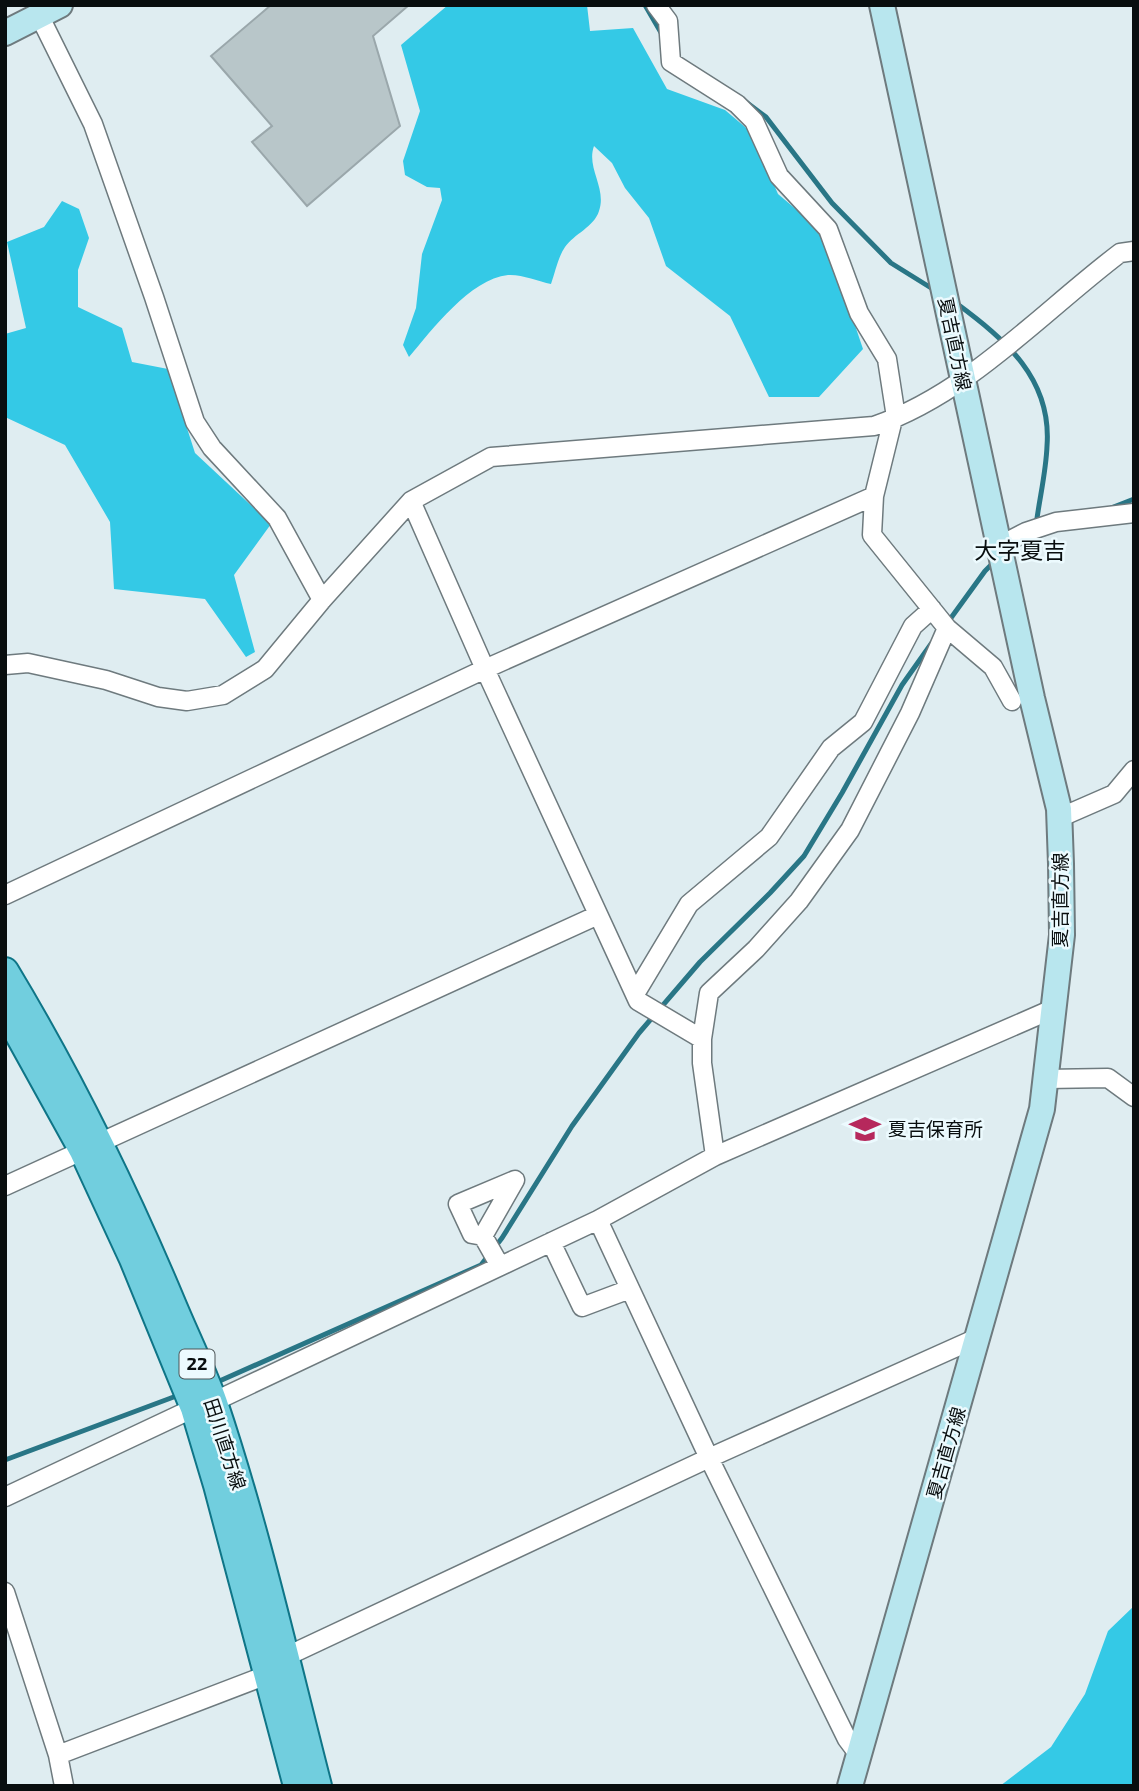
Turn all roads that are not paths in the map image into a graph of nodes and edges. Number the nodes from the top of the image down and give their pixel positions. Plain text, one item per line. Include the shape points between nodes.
1 (656, 5) edge
2 (883, 5) edge
3 (50, 10) edge
4 (5, 33) edge
5 (1134, 251) edge
6 (963, 381) junction
7 (895, 418) junction
8 (874, 496) junction
9 (411, 501) junction
10 (1134, 513) edge
11 (999, 546) junction
12 (322, 600) junction
13 (932, 609) junction
14 (947, 628) junction
15 (5, 665) edge
16 (485, 669) junction
17 (1012, 701) dead end
18 (1134, 770) edge
19 (1059, 818) junction
20 (5, 895) edge
21 (598, 915) junction
22 (5, 971) edge
23 (635, 994) junction
24 (1055, 1008) junction
25 (5, 1010) edge
26 (702, 1039) junction
27 (1046, 1079) junction
28 (1134, 1097) edge
29 (92, 1147) junction
30 (715, 1156) junction
31 (5, 1185) edge
32 (598, 1220) junction
33 (483, 1236) dead end
34 (551, 1242) junction
35 (499, 1266) junction
36 (630, 1289) junction
37 (979, 1337) junction
38 (203, 1405) junction
39 (709, 1458) junction
40 (5, 1497) edge
41 (5, 1592) edge
42 (276, 1666) junction
43 (58, 1755) junction
44 (859, 1755) junction
45 (64, 1786) edge
46 (297, 1786) edge
47 (318, 1786) edge
48 (850, 1786) edge

1 - 7 street via 668,22 671,62 737,104 754,121 779,176 828,229 859,313 887,359
2 - 6 main road, 夏吉直方線
3 - 4 main road
3 - 12 street via 155,296 195,422 212,448 277,518
5 - 6 street via 1120,253
6 - 7 street
6 - 11 main road, 夏吉直方線
7 - 8 street
7 - 9 street via 874,426 491,457
8 - 13 street via 872,534
8 - 16 street
9 - 12 street
9 - 16 street
10 - 11 street via 1056,522
11 - 19 main road, 夏吉直方線
12 - 15 street via 265,669 223,695 187,701 28,663
13 - 14 street
13 - 23 street via 913,626 863,722 831,748 769,837 689,904
14 - 17 street via 993,667
14 - 26 street via 850,830 799,901 709,993
16 - 20 street
16 - 21 street
18 - 19 street via 1114,794
19 - 24 main road, 夏吉直方線 via 1062,936
21 - 23 street
21 - 29 street
22 - 29 main road, 田川直方線 / 22 via 36,1022
23 - 26 street via 638,1001
24 - 27 main road, 夏吉直方線
24 - 30 street
25 - 29 main road, 田川直方線 / 22
26 - 30 street
27 - 28 street via 1108,1078
27 - 37 main road, 夏吉直方線 via 1042,1109
29 - 31 street
29 - 38 main road, 田川直方線 / 22 via 157,1268
30 - 32 street
32 - 34 street
32 - 36 street
33 - 35 street
34 - 35 street
34 - 36 street via 582,1307
35 - 38 street
36 - 39 street
37 - 39 street
37 - 44 main road, 夏吉直方線
38 - 40 street
38 - 42 main road, 田川直方線 / 22 via 244,1503
39 - 42 street
39 - 44 street
41 - 43 street
42 - 43 street
42 - 46 main road, 田川直方線 / 22
42 - 47 main road, 田川直方線 / 22
43 - 45 street
44 - 48 main road, 夏吉直方線

